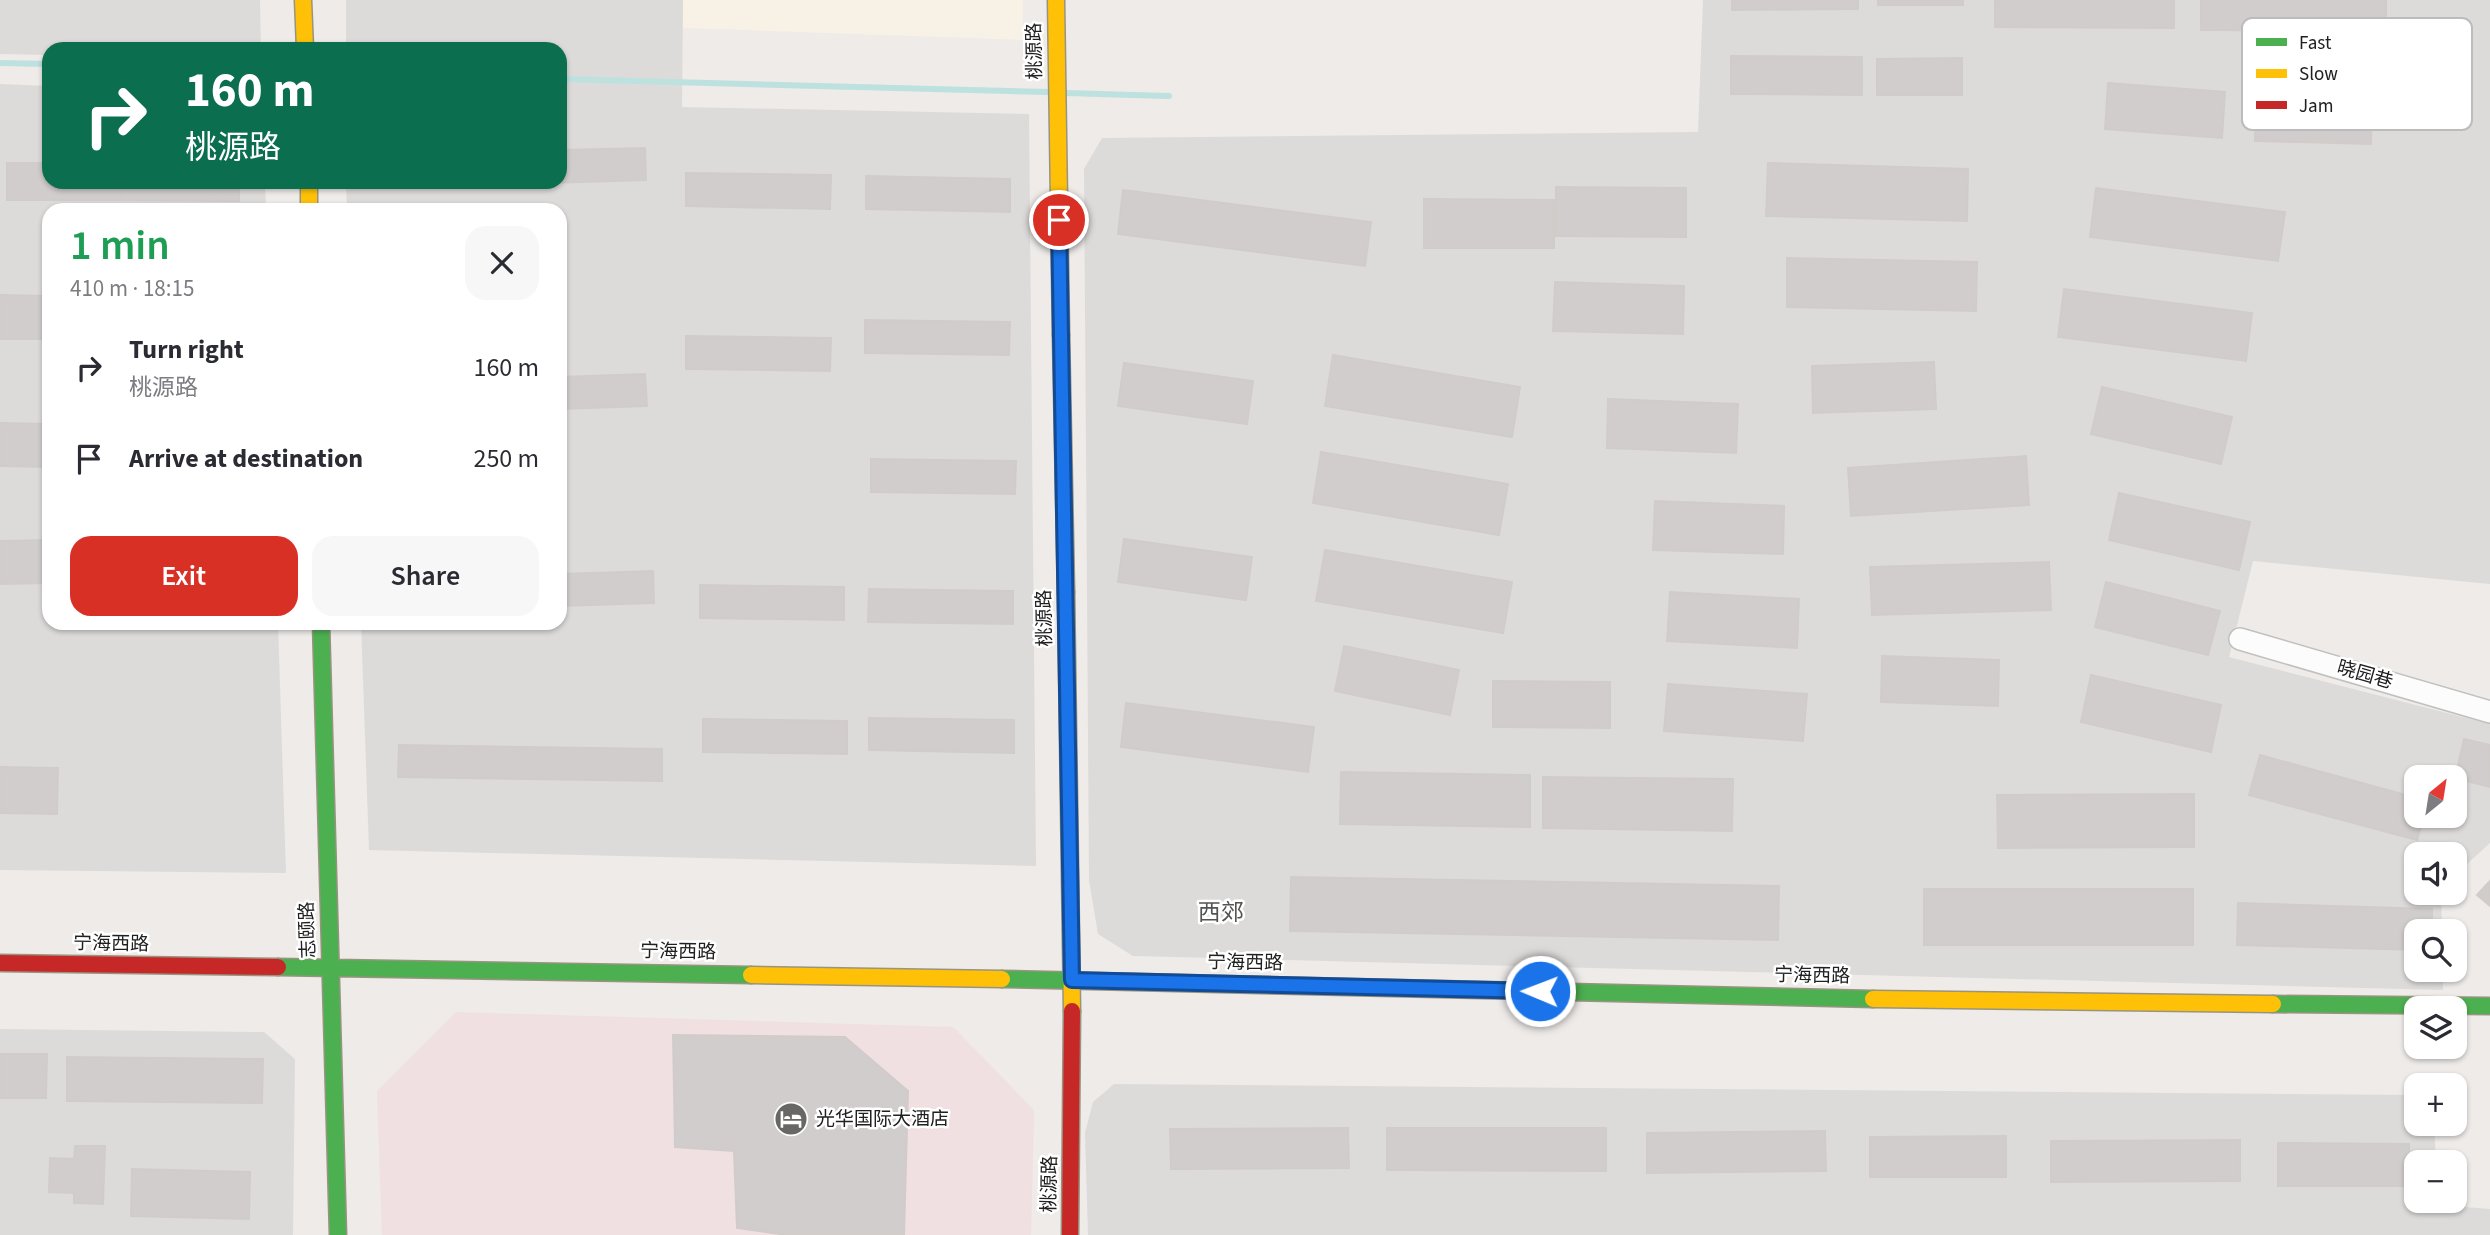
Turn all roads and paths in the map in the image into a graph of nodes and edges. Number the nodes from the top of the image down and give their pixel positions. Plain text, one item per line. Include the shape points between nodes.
1 (303, 0) edge
2 (1056, 0) edge
3 (305, 42) edge
4 (321, 630) edge
5 (2240, 639) dead end
6 (2490, 712) edge
7 (0, 963) edge
8 (330, 967) junction
9 (1072, 980) junction
10 (2490, 1006) edge
11 (338, 1235) edge
12 (1070, 1235) edge

1 - 3 street
2 - 9 street, 桃源路
4 - 8 street, 志颐路
5 - 6 street, 晓园巷
7 - 8 street, 宁海西路
8 - 9 street, 宁海西路
8 - 11 street, 志颐路
9 - 10 street, 宁海西路 via 1908,1000
9 - 12 street, 桃源路

